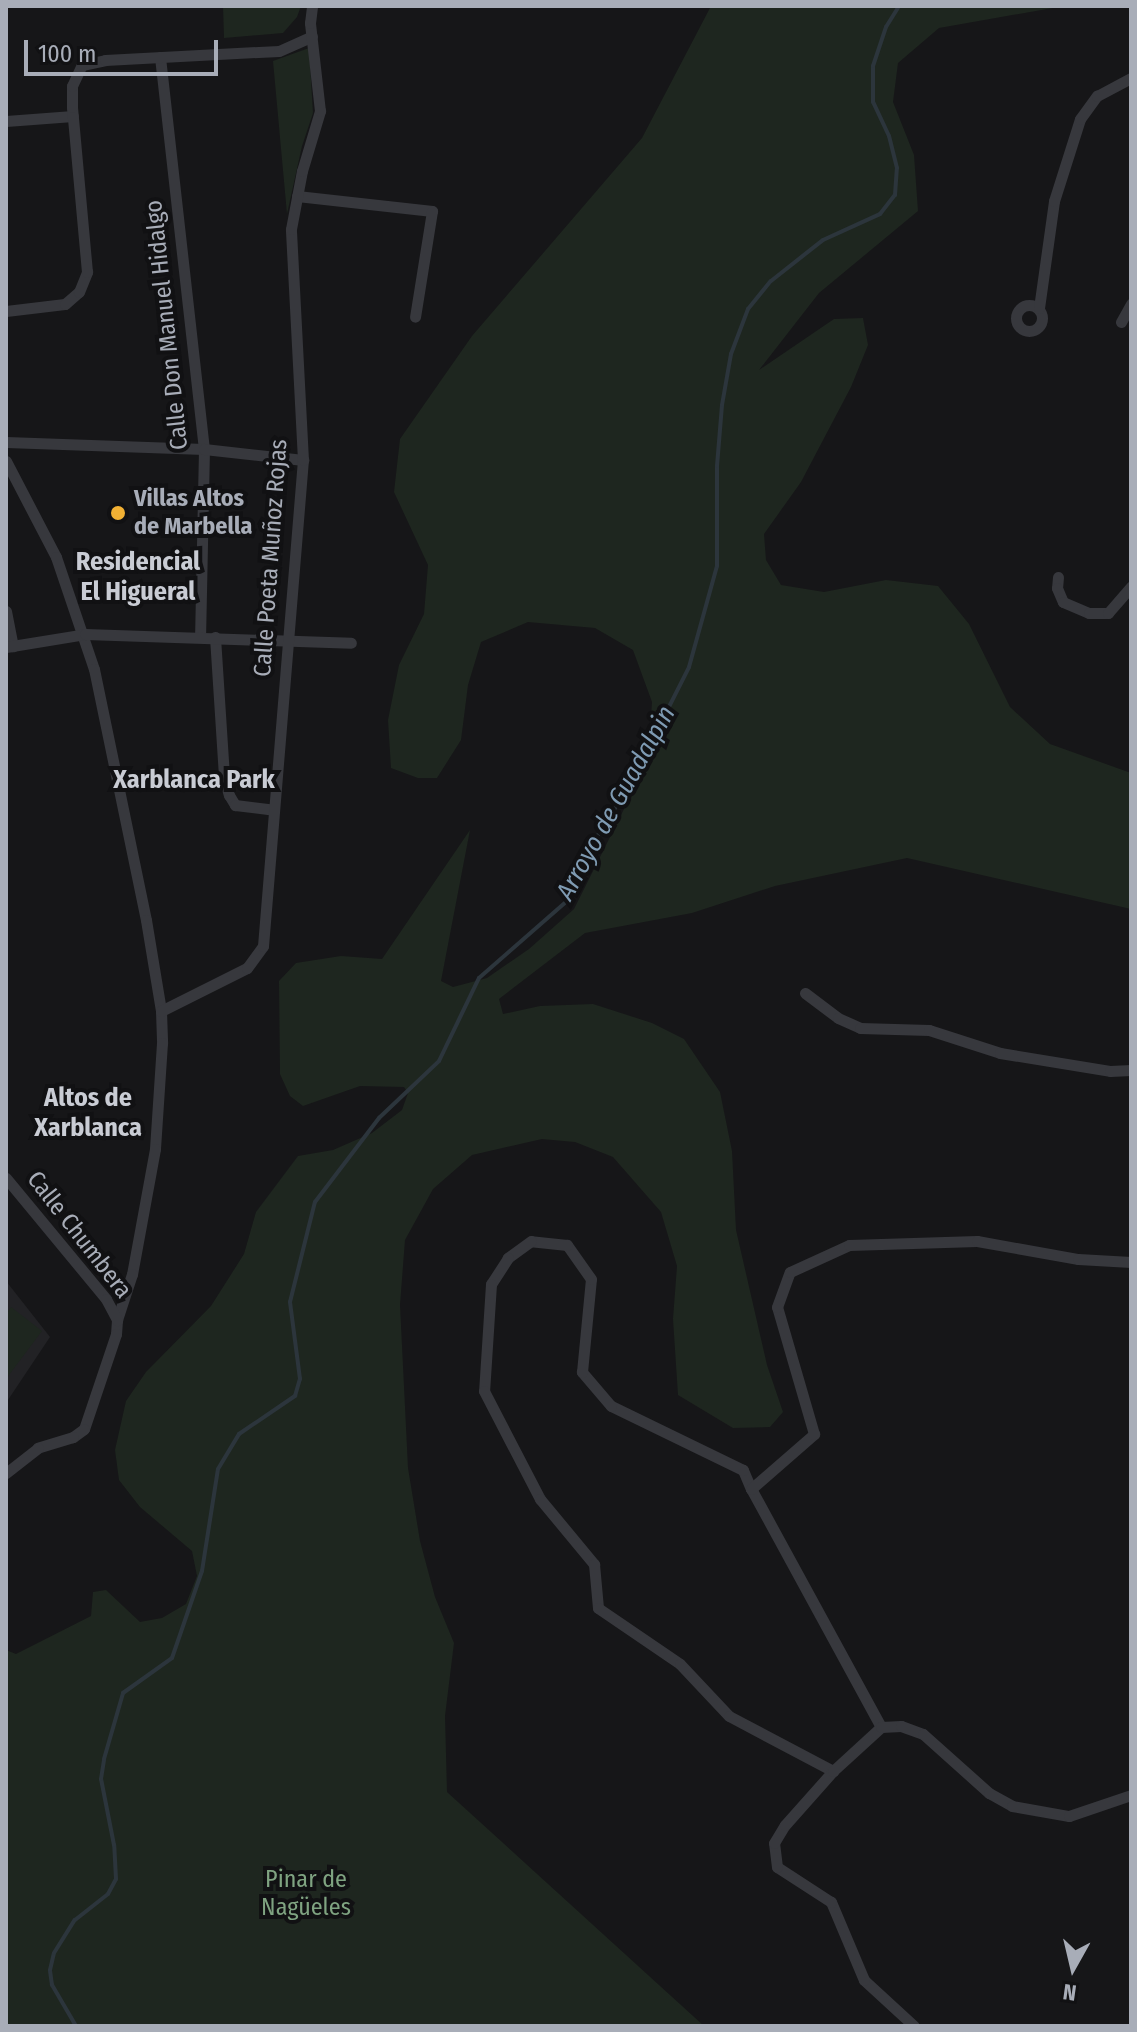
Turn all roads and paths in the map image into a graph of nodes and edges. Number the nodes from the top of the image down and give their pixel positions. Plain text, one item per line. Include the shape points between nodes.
1 (312, 6) edge
2 (312, 36) junction
3 (160, 57) junction
4 (1131, 78) edge
5 (73, 116) junction
6 (6, 121) edge
7 (297, 196) junction
8 (1131, 304) edge
9 (1039, 308) dead end
10 (6, 311) edge
11 (415, 317) dead end
12 (1121, 322) dead end
13 (6, 442) edge
14 (204, 449) junction
15 (303, 460) junction
16 (6, 461) edge
17 (1058, 577) dead end
18 (1131, 587) edge
19 (6, 611) edge
20 (85, 634) junction
21 (200, 636) junction
22 (215, 637) junction
23 (351, 643) dead end
24 (287, 644) junction
25 (10, 646) edge
26 (274, 810) junction
27 (805, 993) dead end
28 (161, 1011) junction
29 (1131, 1070) edge
30 (6, 1178) edge
31 (1131, 1262) edge
32 (129, 1285) junction
33 (106, 1299) junction
34 (117, 1320) junction
35 (6, 1473) edge
36 (751, 1489) junction
37 (881, 1727) junction
38 (833, 1771) junction
39 (1131, 1795) edge
40 (914, 2026) edge

1 - 2 street, Calle Poeta Muñoz Rojas
2 - 3 street via 279,51
2 - 7 street, Calle Poeta Muñoz Rojas via 320,111
3 - 5 street via 82,65 72,86
3 - 14 street, Calle Don Manuel Hidalgo
4 - 9 street via 1097,96 1080,119 1054,201
5 - 6 street
5 - 10 street via 87,272 79,292 65,304
7 - 11 street via 432,211
7 - 15 street, Calle Poeta Muñoz Rojas via 291,229
8 - 12 street
13 - 14 street
14 - 15 street
14 - 21 street, Calle Don Manuel Hidalgo
15 - 24 street, Calle Poeta Muñoz Rojas
16 - 20 street via 44,531
17 - 18 street via 1063,602 1089,613 1108,613
19 - 25 street
20 - 21 street
20 - 25 street
20 - 28 street
21 - 22 street
22 - 24 street
22 - 26 street via 229,795 235,805
23 - 24 street
24 - 26 street, Calle Poeta Muñoz Rojas
26 - 28 street, Calle Poeta Muñoz Rojas via 258,957 247,968
27 - 29 street via 860,1028 929,1030 1000,1053
28 - 32 street via 157,1137
30 - 33 street, Calle Chumbera
31 - 36 street via 1078,1259 977,1241 849,1245 790,1272 777,1307 814,1434
32 - 33 street via 120,1296
32 - 34 street
33 - 34 street, Calle Chumbera
34 - 35 street via 84,1429 38,1448
36 - 37 street
36 - 38 street via 743,1470 611,1406 582,1372 591,1279 567,1245 531,1241 508,1258 491,1284 484,1391 540,1499 594,1564 598,1608 680,1664 729,1716
37 - 38 street
37 - 39 street via 901,1726 923,1734 989,1793 1012,1806 1069,1816
38 - 40 street via 774,1843 777,1867 831,1902 864,1980

